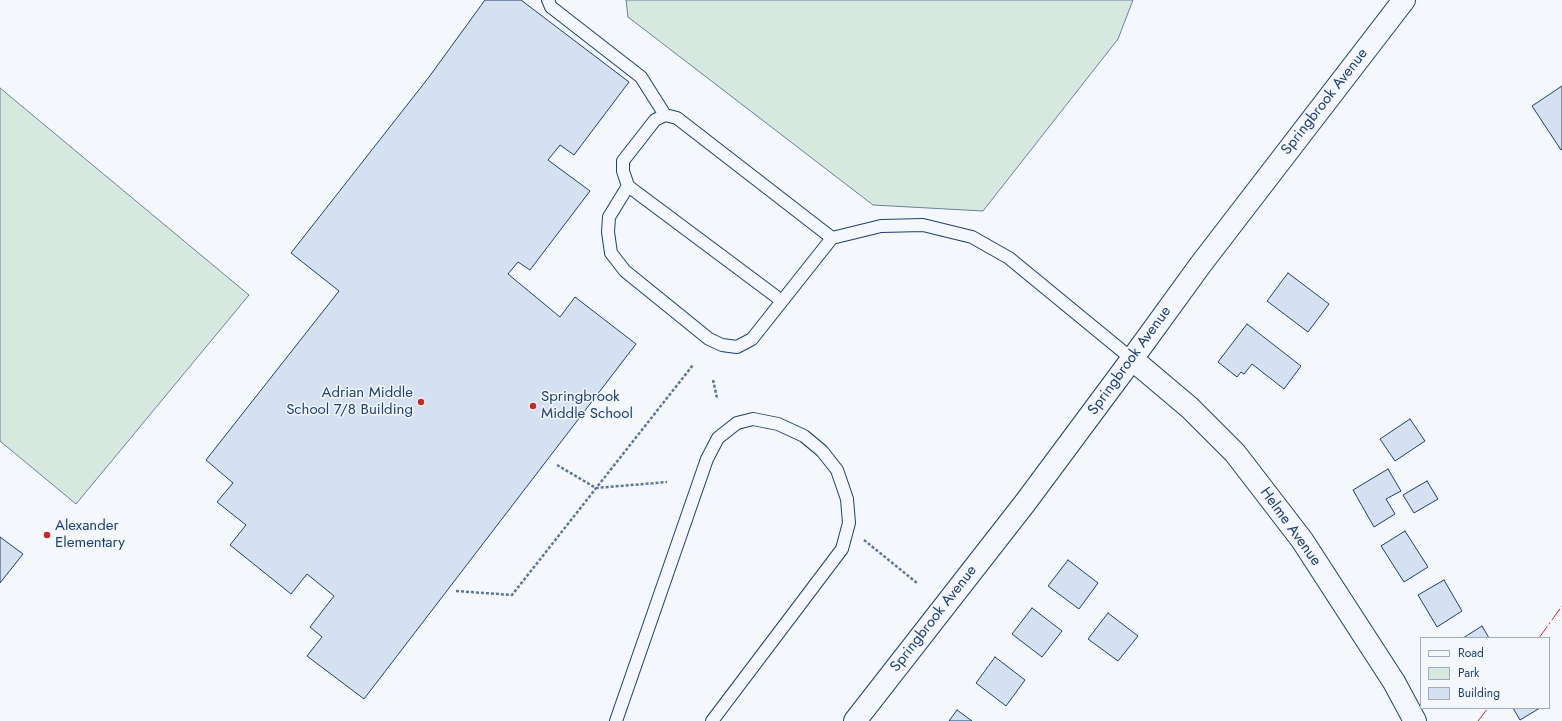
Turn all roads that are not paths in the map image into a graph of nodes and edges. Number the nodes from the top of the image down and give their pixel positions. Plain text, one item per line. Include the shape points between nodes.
1 (548, 0) edge
2 (1404, 0) edge
3 (665, 115) junction
4 (628, 186) junction
5 (832, 238) junction
6 (782, 301) junction
7 (1132, 359) junction
8 (616, 721) edge
9 (712, 721) edge
10 (855, 721) edge
11 (1415, 721) edge

1 - 3 lane via 551,7 641,77
2 - 7 street, Springbrook Avenue via 1201,264
3 - 4 lane via 655,120 623,161
3 - 5 lane via 677,118
4 - 6 lane
4 - 6 lane via 609,217 611,253 625,271 709,339 722,345 737,347 752,339
5 - 6 lane
5 - 7 lane via 881,226 923,225 972,237 1009,258
7 - 10 street, Springbrook Avenue via 1025,504
7 - 11 street, Helme Avenue via 1190,408 1235,453 1302,540 1394,682
8 - 9 lane via 707,459 718,438 737,423 754,419 778,424 804,436 822,451 837,470 847,499 849,523 842,549

